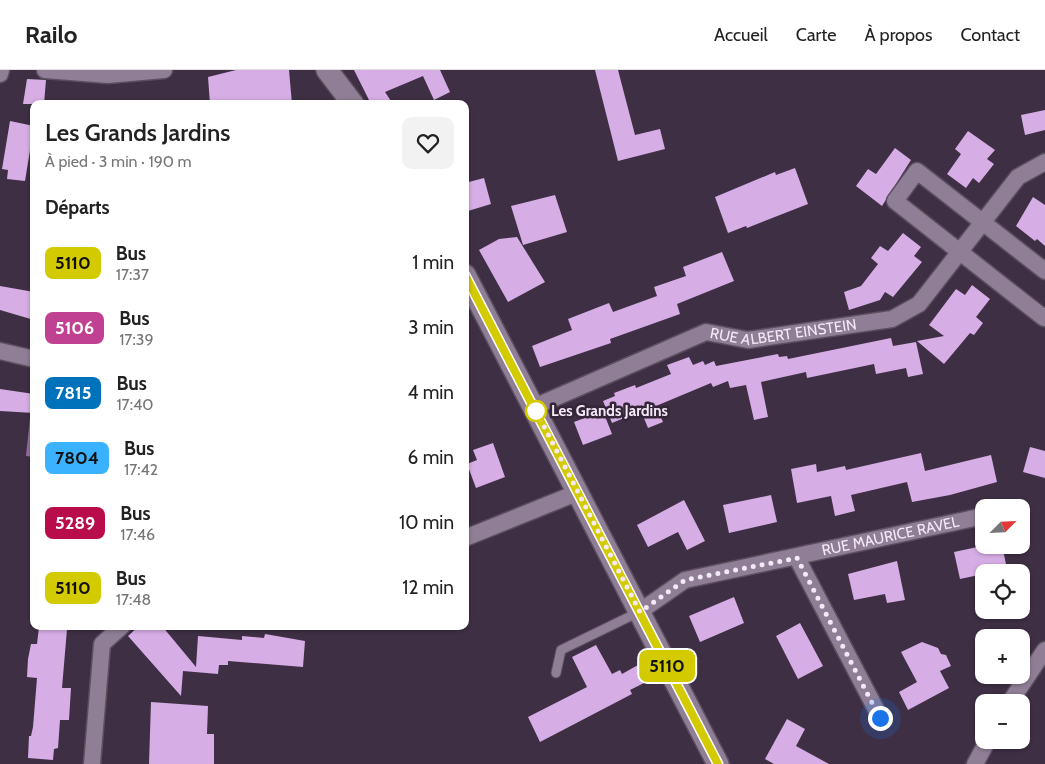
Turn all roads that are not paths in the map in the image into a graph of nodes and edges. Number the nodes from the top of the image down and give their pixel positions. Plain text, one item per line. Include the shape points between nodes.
1 (0, 70) edge
2 (45, 70) edge
3 (164, 70) edge
4 (327, 70) edge
5 (0, 74) edge
6 (350, 100) edge
7 (1045, 162) edge
8 (983, 222) junction
9 (960, 252) junction
10 (1045, 271) edge
11 (469, 283) edge
12 (1045, 316) edge
13 (0, 351) edge
14 (30, 358) edge
15 (534, 407) junction
16 (579, 492) junction
17 (975, 518) edge
18 (469, 536) edge
19 (797, 558) junction
20 (640, 612) junction
21 (118, 630) edge
22 (1045, 650) edge
23 (556, 673) dead end
24 (1015, 694) edge
25 (880, 718) dead end
26 (983, 749) edge
27 (92, 764) edge
28 (718, 764) edge
29 (974, 764) edge

1 - 5 street
2 - 3 street via 108,75
4 - 6 street
7 - 8 street, RUE ALBERT EINSTEIN via 1018,177
8 - 9 street, RUE ALBERT EINSTEIN
8 - 9 street via 917,171 895,201
8 - 10 street
9 - 12 street
9 - 15 street, RUE ALBERT EINSTEIN via 920,304 892,318 748,340 706,332
11 - 15 street
13 - 14 street
15 - 16 street
16 - 18 street
16 - 20 street
17 - 19 street, RUE MAURICE RAVEL
19 - 20 street, RUE MAURICE RAVEL via 685,580
19 - 25 street
20 - 23 lane via 561,650
20 - 28 street
21 - 27 street via 102,644
22 - 24 street
26 - 29 street

